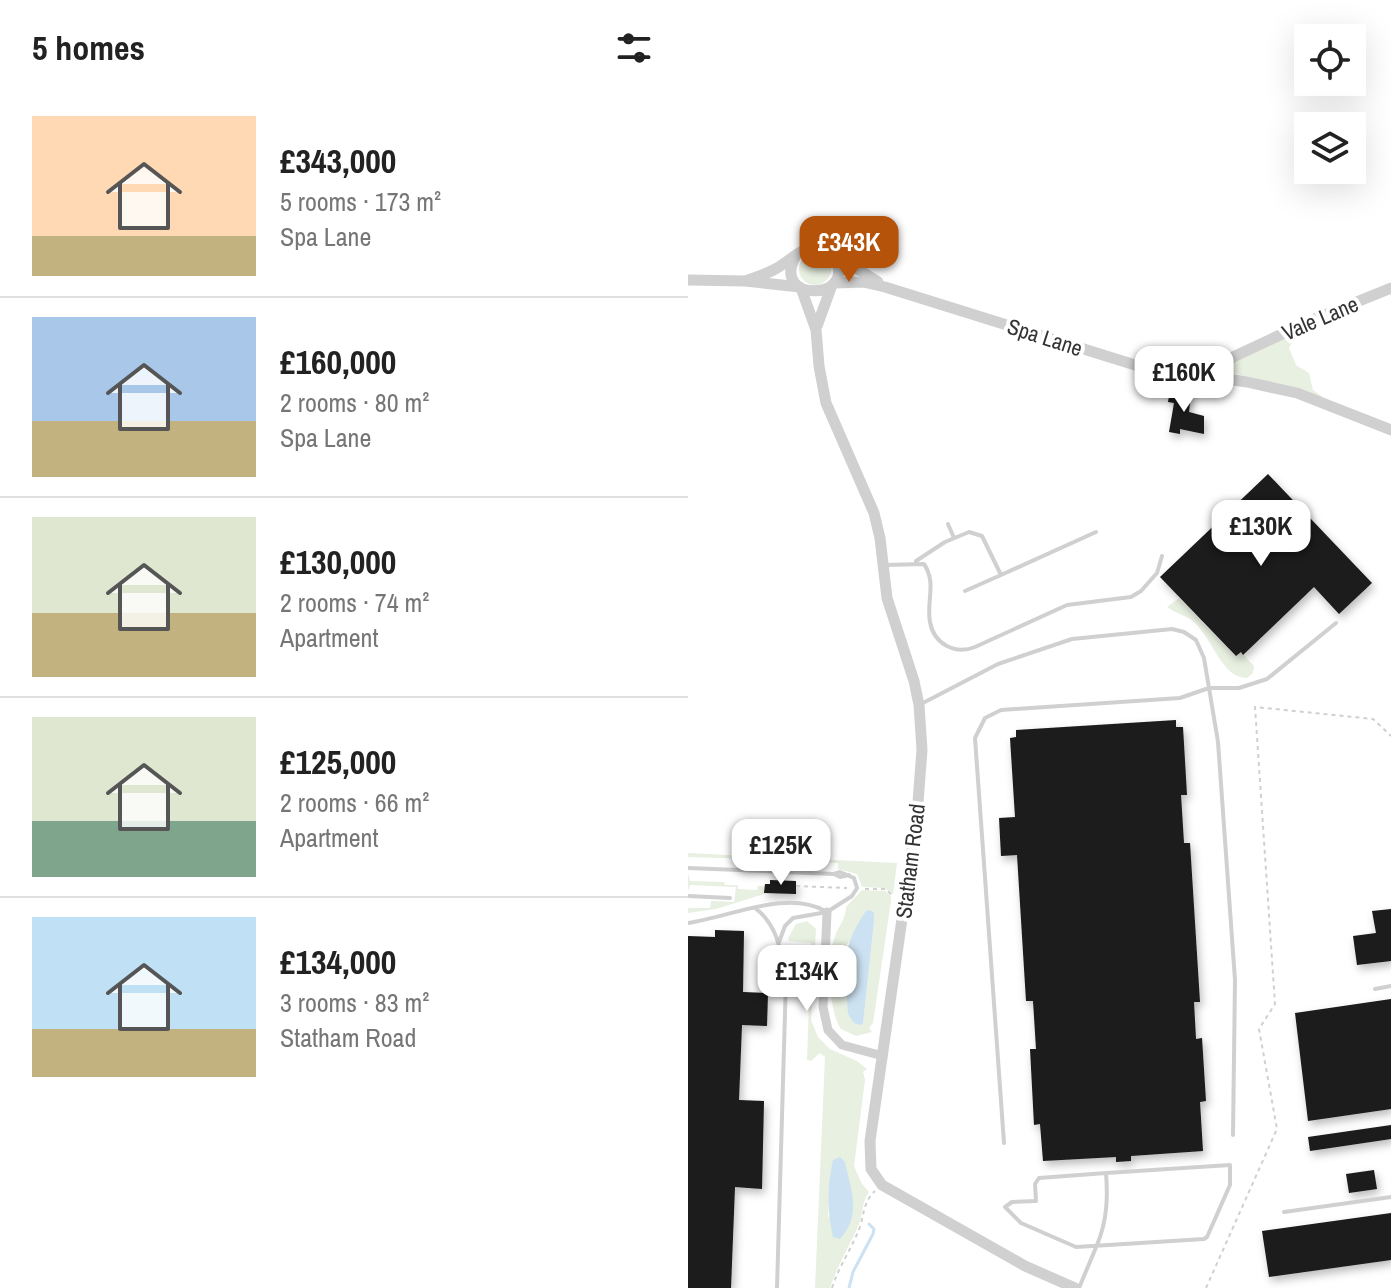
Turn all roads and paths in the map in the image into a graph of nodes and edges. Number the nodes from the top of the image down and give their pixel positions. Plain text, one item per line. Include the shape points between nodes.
1 (831, 253) junction
2 (796, 255) junction
3 (688, 280) edge
4 (745, 281) junction
5 (833, 284) junction
6 (885, 287) junction
7 (800, 288) junction
8 (1391, 288) edge
9 (816, 330) junction
10 (1215, 378) junction
11 (1391, 430) edge
12 (948, 524) dead end
13 (1096, 532) dead end
14 (954, 538) junction
15 (1162, 556) dead end
16 (915, 562) junction
17 (883, 565) junction
18 (1001, 575) junction
19 (965, 591) dead end
20 (1336, 623) dead end
21 (1209, 688) junction
22 (919, 705) junction
23 (1391, 736) edge
24 (688, 868) edge
25 (796, 886) dead end
26 (857, 888) junction
27 (892, 895) dead end
28 (688, 896) edge
29 (730, 898) dead end
30 (755, 908) junction
31 (827, 912) junction
32 (688, 923) edge
33 (779, 943) junction
34 (1391, 986) edge
35 (1375, 989) dead end
36 (883, 1056) junction
37 (1233, 1135) dead end
38 (1004, 1143) dead end
39 (1106, 1173) junction
40 (882, 1185) junction
41 (1391, 1197) edge
42 (1284, 1212) dead end
43 (1097, 1245) junction
44 (777, 1288) edge
45 (832, 1288) edge
46 (1077, 1288) edge
47 (1206, 1288) edge

1 - 2 street via 817,246
1 - 5 street via 838,264
1 - 6 street, Spa Lane
2 - 4 street
2 - 7 street via 791,269
3 - 4 street
4 - 7 street
5 - 6 street, Spa Lane
5 - 7 street via 814,293
5 - 9 street, Statham Road
6 - 10 street, Spa Lane via 1109,358
7 - 9 street, Statham Road
8 - 10 street, Vale Lane via 1233,357 1218,368
9 - 17 street, Statham Road via 826,403 874,513
10 - 11 street, Spa Lane via 1297,393
12 - 14 lane
13 - 18 lane
14 - 16 lane
14 - 18 lane via 969,532 982,536
15 - 16 lane via 1157,573 1131,597 1067,605 959,651 943,644 932,630 929,572
16 - 17 lane
17 - 22 street, Statham Road via 887,598
18 - 19 lane
20 - 21 lane via 1267,679 1239,688
21 - 22 lane via 1196,640 1172,629 1072,639 998,664
21 - 37 lane via 1218,742 1235,980
21 - 38 lane via 1180,698 1001,710 985,718 975,738
22 - 36 street, Statham Road via 917,815
23 - 47 path via 1373,719 1255,707 1275,1004 1259,1029 1277,1129
24 - 26 lane via 840,872 856,881
25 - 26 path
26 - 27 path via 885,889
26 - 31 lane
28 - 29 lane
30 - 31 lane via 787,901 813,903
30 - 32 lane
30 - 33 lane via 769,919
31 - 33 lane via 793,918
31 - 36 street via 823,1007 828,1030 842,1045
33 - 44 lane via 786,979
34 - 35 lane
36 - 40 street, Statham Road via 869,1156
39 - 43 lane via 1107,1205
39 - 43 lane via 1039,1178 1036,1201 1005,1207 1021,1223 1067,1245
39 - 43 lane via 1230,1165 1231,1179 1204,1239
40 - 45 path via 867,1199
40 - 46 street via 1025,1266
41 - 42 lane
43 - 46 lane

